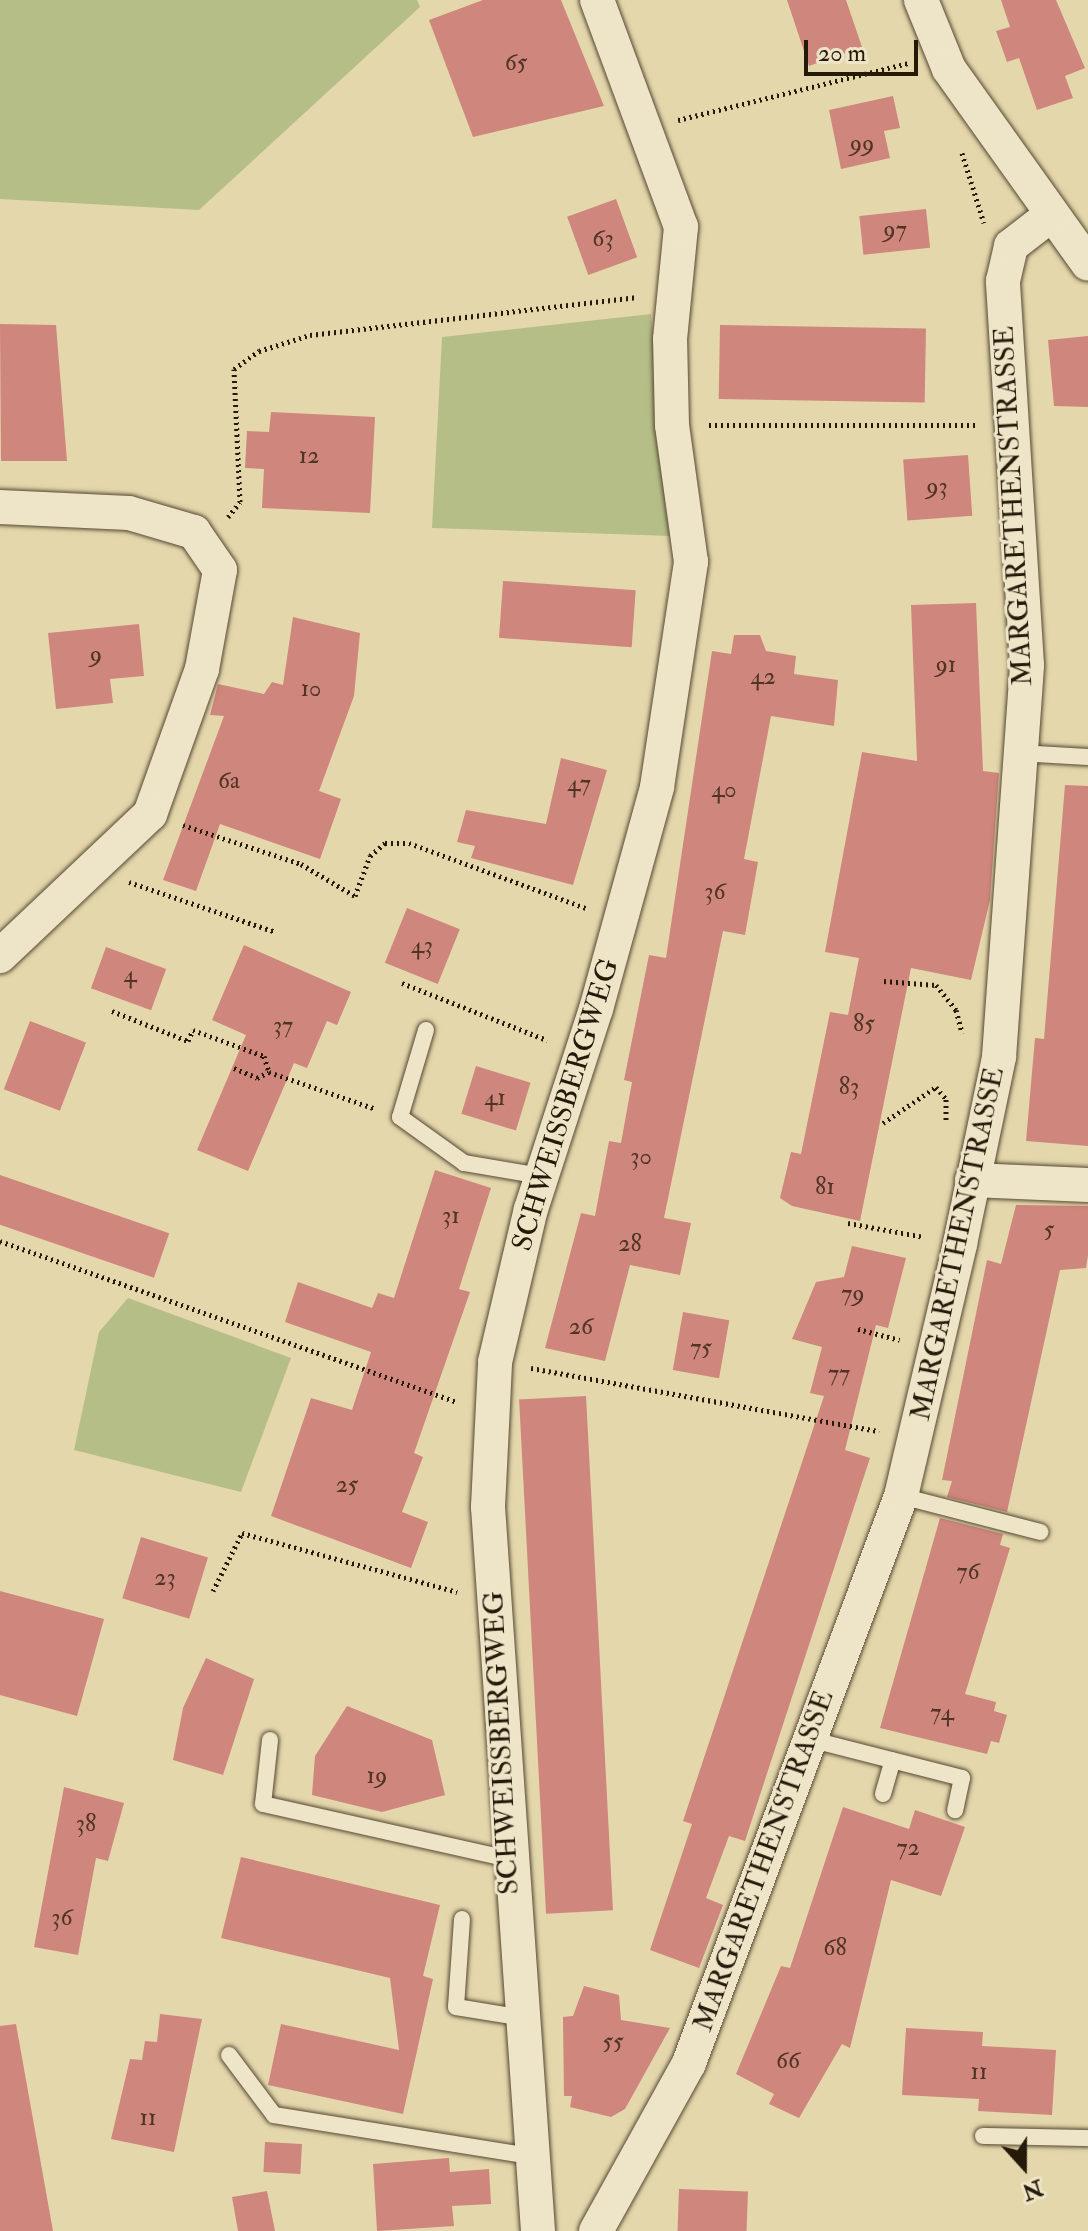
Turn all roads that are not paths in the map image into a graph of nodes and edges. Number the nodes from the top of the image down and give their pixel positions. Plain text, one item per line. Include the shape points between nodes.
1 (597, 0) edge
2 (921, 0) edge
3 (1051, 215) junction
4 (1088, 264) edge
5 (0, 507) edge
6 (1018, 753) junction
7 (1088, 757) edge
8 (0, 956) edge
9 (426, 1030) dead end
10 (541, 1176) junction
11 (972, 1180) junction
12 (1088, 1185) edge
13 (901, 1496) junction
14 (1040, 1532) dead end
15 (809, 1739) junction
16 (270, 1740) dead end
17 (893, 1760) junction
18 (883, 1794) dead end
19 (955, 1810) dead end
20 (509, 1859) junction
21 (462, 1919) dead end
22 (518, 2017) junction
23 (229, 2055) dead end
24 (983, 2136) dead end
25 (1088, 2138) edge
26 (531, 2156) junction
27 (538, 2231) edge
28 (596, 2231) edge

1 - 10 street, SCHWEISSBERGWEG via 650,127 681,227 670,339 672,425 691,562 657,787 582,1054
2 - 3 street via 949,69
3 - 4 street
3 - 6 street, MARGARETHENSTRASSE via 1011,246 1003,281 1027,665
5 - 8 street via 129,513 194,532 215,555 220,570 202,669 150,814
6 - 7 lane
6 - 11 street, MARGARETHENSTRASSE via 994,1079
9 - 10 lane via 400,1117 464,1163
10 - 20 street, SCHWEISSBERGWEG via 495,1362 494,1602
11 - 12 street
11 - 13 street, MARGARETHENSTRASSE
13 - 14 lane
13 - 15 street, MARGARETHENSTRASSE
15 - 17 lane
15 - 28 street, MARGARETHENSTRASSE via 689,2063
16 - 20 lane via 263,1804
17 - 18 lane
17 - 19 lane via 962,1778
20 - 22 street, SCHWEISSBERGWEG
21 - 22 lane via 456,2007
22 - 26 street, SCHWEISSBERGWEG
23 - 26 lane via 274,2115
24 - 25 lane
26 - 27 street, SCHWEISSBERGWEG

